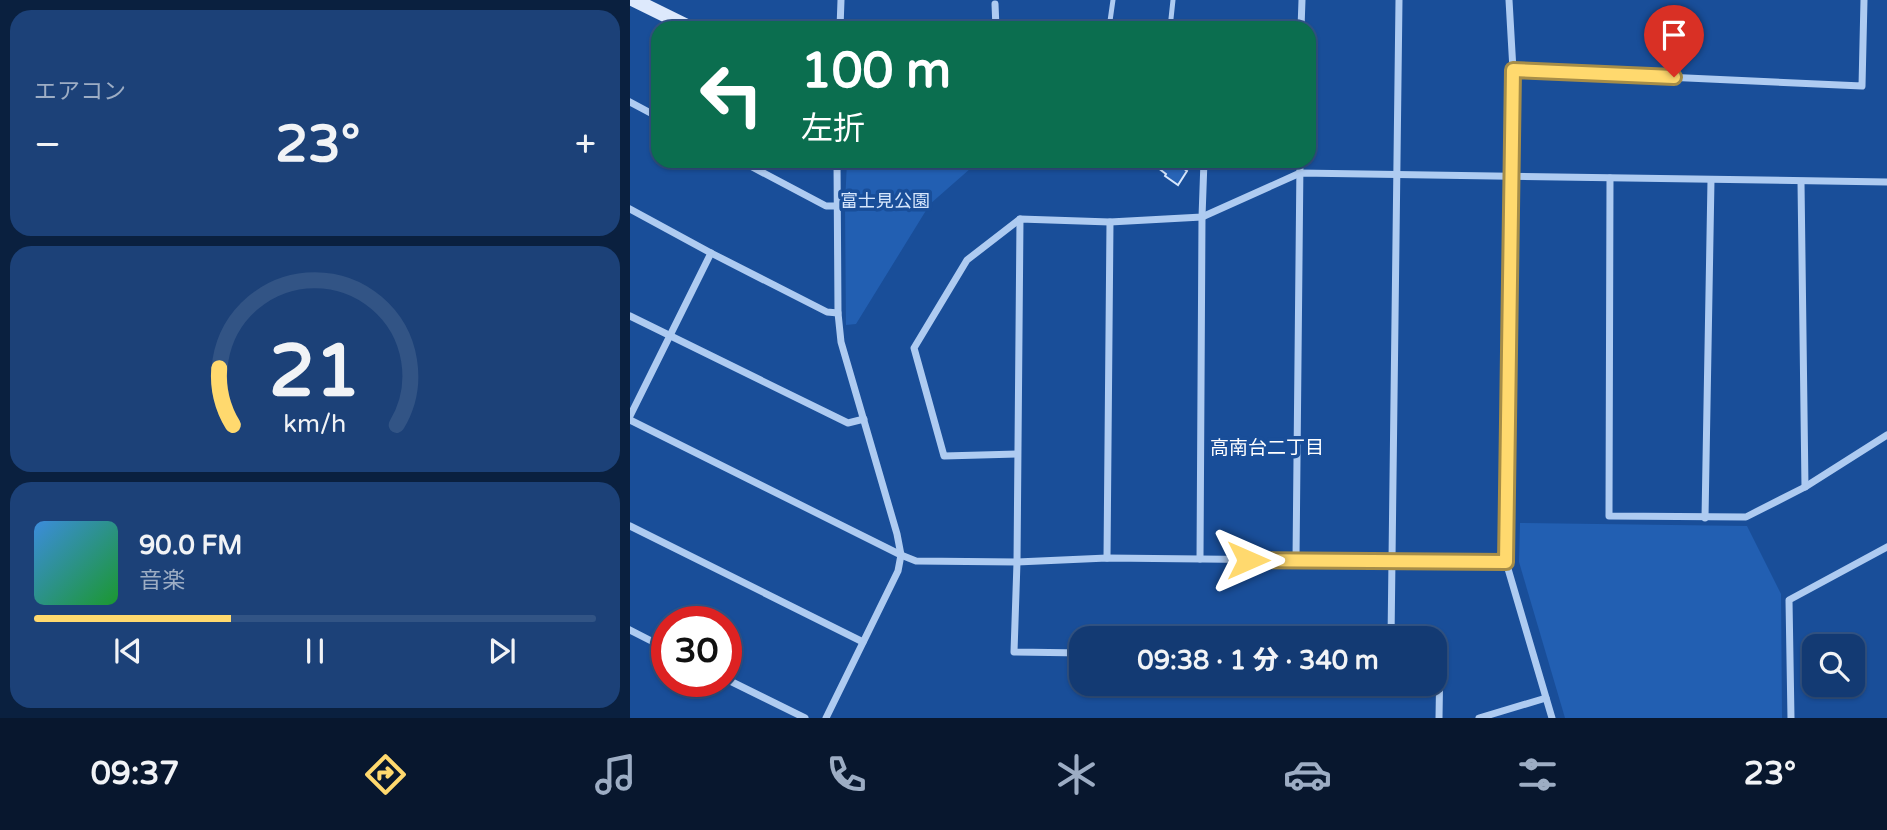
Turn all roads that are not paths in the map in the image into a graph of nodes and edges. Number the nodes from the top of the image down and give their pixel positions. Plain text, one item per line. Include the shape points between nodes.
1 (634, 0) edge
2 (841, 0) edge
3 (1113, 0) edge
4 (1174, 0) edge
5 (1302, 0) edge
6 (1399, 0) edge
7 (1509, 0) edge
8 (1864, 0) edge
9 (995, 4) dead end
10 (677, 21) edge
11 (840, 21) edge
12 (996, 21) edge
13 (1110, 21) edge
14 (1171, 21) edge
15 (1301, 21) edge
16 (1513, 70) junction
17 (630, 102) edge
18 (651, 113) edge
19 (754, 168) edge
20 (837, 168) edge
21 (1204, 168) edge
22 (1300, 168) edge
23 (1300, 173) junction
24 (1397, 173) junction
25 (1512, 176) junction
26 (1610, 178) junction
27 (1711, 180) junction
28 (1801, 182) junction
29 (1887, 182) edge
30 (836, 206) junction
31 (630, 209) edge
32 (1202, 217) junction
33 (1020, 219) junction
34 (1110, 222) junction
35 (711, 253) junction
36 (838, 313) junction
37 (630, 316) edge
38 (670, 335) junction
39 (630, 418) edge
40 (864, 419) junction
41 (1887, 435) edge
42 (1017, 454) junction
43 (1805, 486) junction
44 (1705, 518) junction
45 (630, 526) edge
46 (1887, 547) edge
47 (901, 555) junction
48 (1107, 558) junction
49 (1200, 559) junction
50 (1296, 560) junction
51 (1392, 560) junction
52 (1017, 562) junction
53 (1506, 562) junction
54 (1391, 626) edge
55 (630, 630) edge
56 (651, 641) edge
57 (863, 642) junction
58 (1069, 653) edge
59 (742, 686) edge
60 (1439, 696) edge
61 (1546, 698) junction
62 (805, 718) edge
63 (826, 718) edge
64 (1439, 718) edge
65 (1479, 718) edge
66 (1552, 718) edge
67 (1791, 718) edge

1 - 10 street
2 - 11 street
3 - 13 lane
4 - 14 lane
5 - 15 street
6 - 24 street
7 - 16 street
8 - 16 street via 1862,86
9 - 12 street
16 - 25 street
17 - 18 street
19 - 30 street via 826,206
20 - 30 street
21 - 32 street
22 - 23 street
23 - 24 street
23 - 32 street
23 - 50 street
24 - 25 street
24 - 51 street
25 - 26 street
25 - 53 street
26 - 27 street
26 - 44 street via 1609,516
27 - 28 street
27 - 44 street
28 - 29 street
28 - 43 street
30 - 36 street
31 - 35 street
32 - 34 street
32 - 49 street
33 - 34 street
33 - 42 street
33 - 42 street via 967,260 914,348 944,456
34 - 48 street
35 - 36 street via 827,312
35 - 38 street
36 - 40 street via 841,342
37 - 38 street
38 - 39 street
38 - 40 street via 848,423
39 - 47 street
40 - 47 street
41 - 43 street
42 - 52 street
43 - 44 street via 1746,517
45 - 57 street
46 - 67 street via 1789,600
47 - 52 street via 916,561
47 - 57 street via 898,571
48 - 49 street
48 - 52 street
49 - 50 street
50 - 51 street
51 - 53 street
51 - 54 street
52 - 58 street via 1014,652
53 - 61 street
55 - 56 street
57 - 63 street
59 - 62 street
60 - 64 street
61 - 65 street
61 - 66 street

